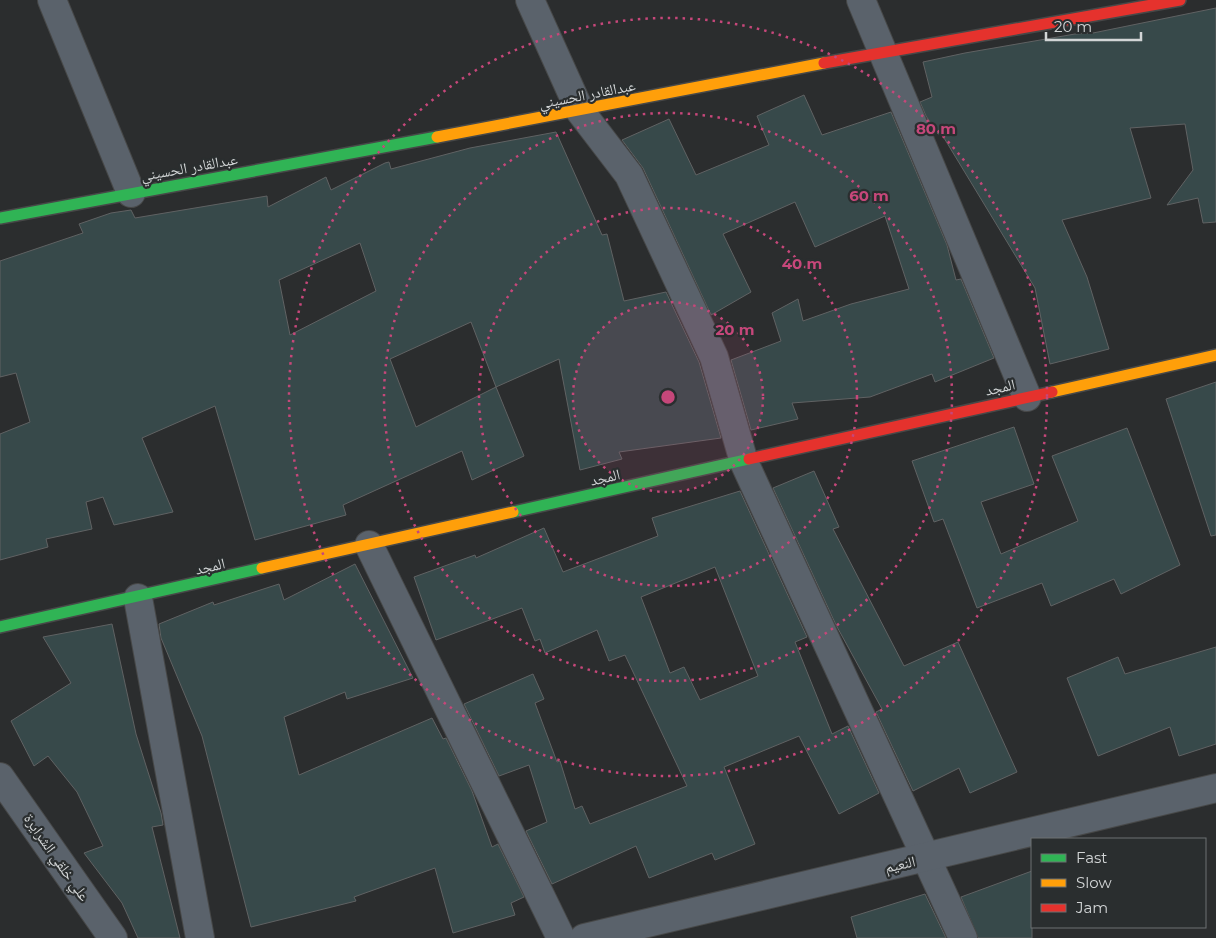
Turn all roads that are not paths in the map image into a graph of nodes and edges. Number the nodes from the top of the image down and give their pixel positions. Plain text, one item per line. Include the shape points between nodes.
1 (52, 0) edge
2 (530, 0) edge
3 (861, 0) edge
4 (1180, 0) edge
5 (1117, 5) edge
6 (882, 51) junction
7 (580, 111) junction
8 (130, 193) junction
9 (0, 218) edge
10 (1216, 355) edge
11 (1026, 397) junction
12 (744, 462) junction
13 (369, 545) junction
14 (138, 598) junction
15 (0, 627) edge
16 (0, 777) edge
17 (1216, 788) edge
18 (927, 857) junction
19 (113, 938) edge
20 (200, 938) edge
21 (561, 938) edge
22 (584, 938) edge
23 (963, 938) edge

1 - 8 street
2 - 7 street
3 - 6 street
4 - 5 street, عبدالقادر الحسيني
5 - 6 street, عبدالقادر الحسيني
6 - 7 street, عبدالقادر الحسيني
6 - 11 street
7 - 8 street, عبدالقادر الحسيني
7 - 12 street via 629,174 714,357
8 - 9 street, عبدالقادر الحسيني
10 - 11 street, المجد
11 - 12 street, المجد
12 - 13 street, المجد
12 - 18 street
13 - 14 street, المجد
13 - 21 street
14 - 15 street, المجد
14 - 20 street
16 - 19 street, علي خلقي الشرايرة
17 - 18 street, النعيم
18 - 22 street, النعيم
18 - 23 street

